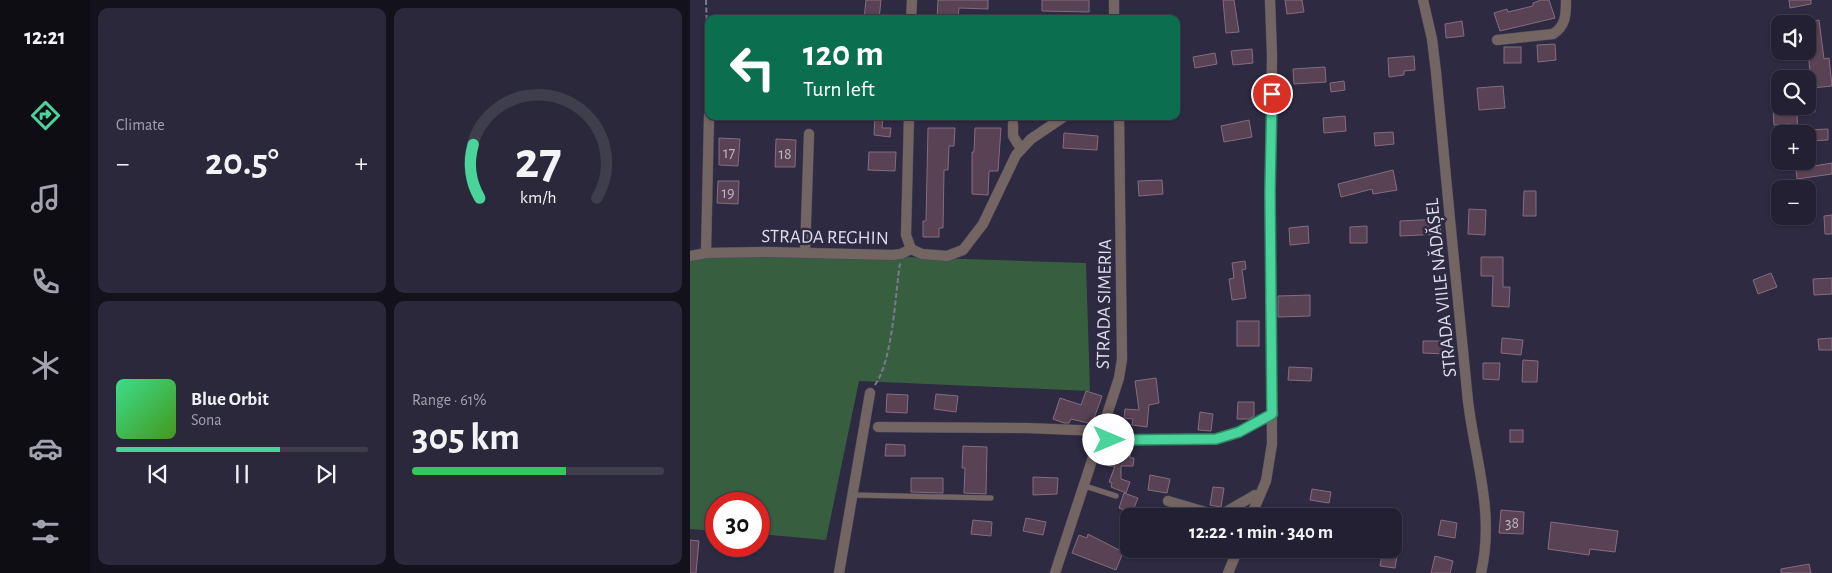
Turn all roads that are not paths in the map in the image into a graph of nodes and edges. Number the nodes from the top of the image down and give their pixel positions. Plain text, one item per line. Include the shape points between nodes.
1 (912, 0) edge
2 (1114, 0) edge
3 (1270, 0) edge
4 (1423, 0) edge
5 (1566, 0) edge
6 (911, 15) edge
7 (1114, 15) edge
8 (1497, 40) dead end
9 (710, 120) edge
10 (909, 120) edge
11 (1060, 120) edge
12 (1120, 120) edge
13 (1013, 124) dead end
14 (809, 134) dead end
15 (1021, 149) junction
16 (906, 252) junction
17 (706, 253) junction
18 (806, 253) junction
19 (690, 256) edge
20 (870, 393) road end
21 (1272, 414) junction
22 (878, 427) dead end
23 (1100, 434) junction
24 (1085, 486) junction
25 (853, 495) junction
26 (1116, 496) dead end
27 (1259, 496) junction
28 (991, 498) dead end
29 (1168, 501) dead end
30 (1254, 508) edge
31 (1234, 558) edge
32 (839, 573) edge
33 (1056, 573) edge
34 (1228, 573) edge
35 (1481, 573) edge

1 - 6 street
2 - 7 street
3 - 21 street
4 - 35 street, STRADA VIILE NĂDĂȘEL via 1436,72 1468,402 1486,504
5 - 8 street via 1566,17 1553,34
9 - 17 street
10 - 16 street
11 - 15 street, STRADA REGHIN
12 - 23 street, STRADA SIMERIA via 1122,359
13 - 15 street via 1013,136
14 - 18 street
15 - 16 street, STRADA REGHIN via 983,224 963,250 947,256
16 - 18 street, STRADA REGHIN
17 - 18 street, STRADA REGHIN
17 - 19 street, STRADA REGHIN
20 - 25 street
21 - 23 street via 1239,432 1216,439 1109,440
21 - 27 street via 1270,463
22 - 23 street via 1027,428
23 - 24 street, STRADA SIMERIA
24 - 26 lane
24 - 33 street, STRADA SIMERIA
25 - 28 lane
25 - 32 street
27 - 29 street via 1255,495 1219,516
27 - 30 street
31 - 34 street

